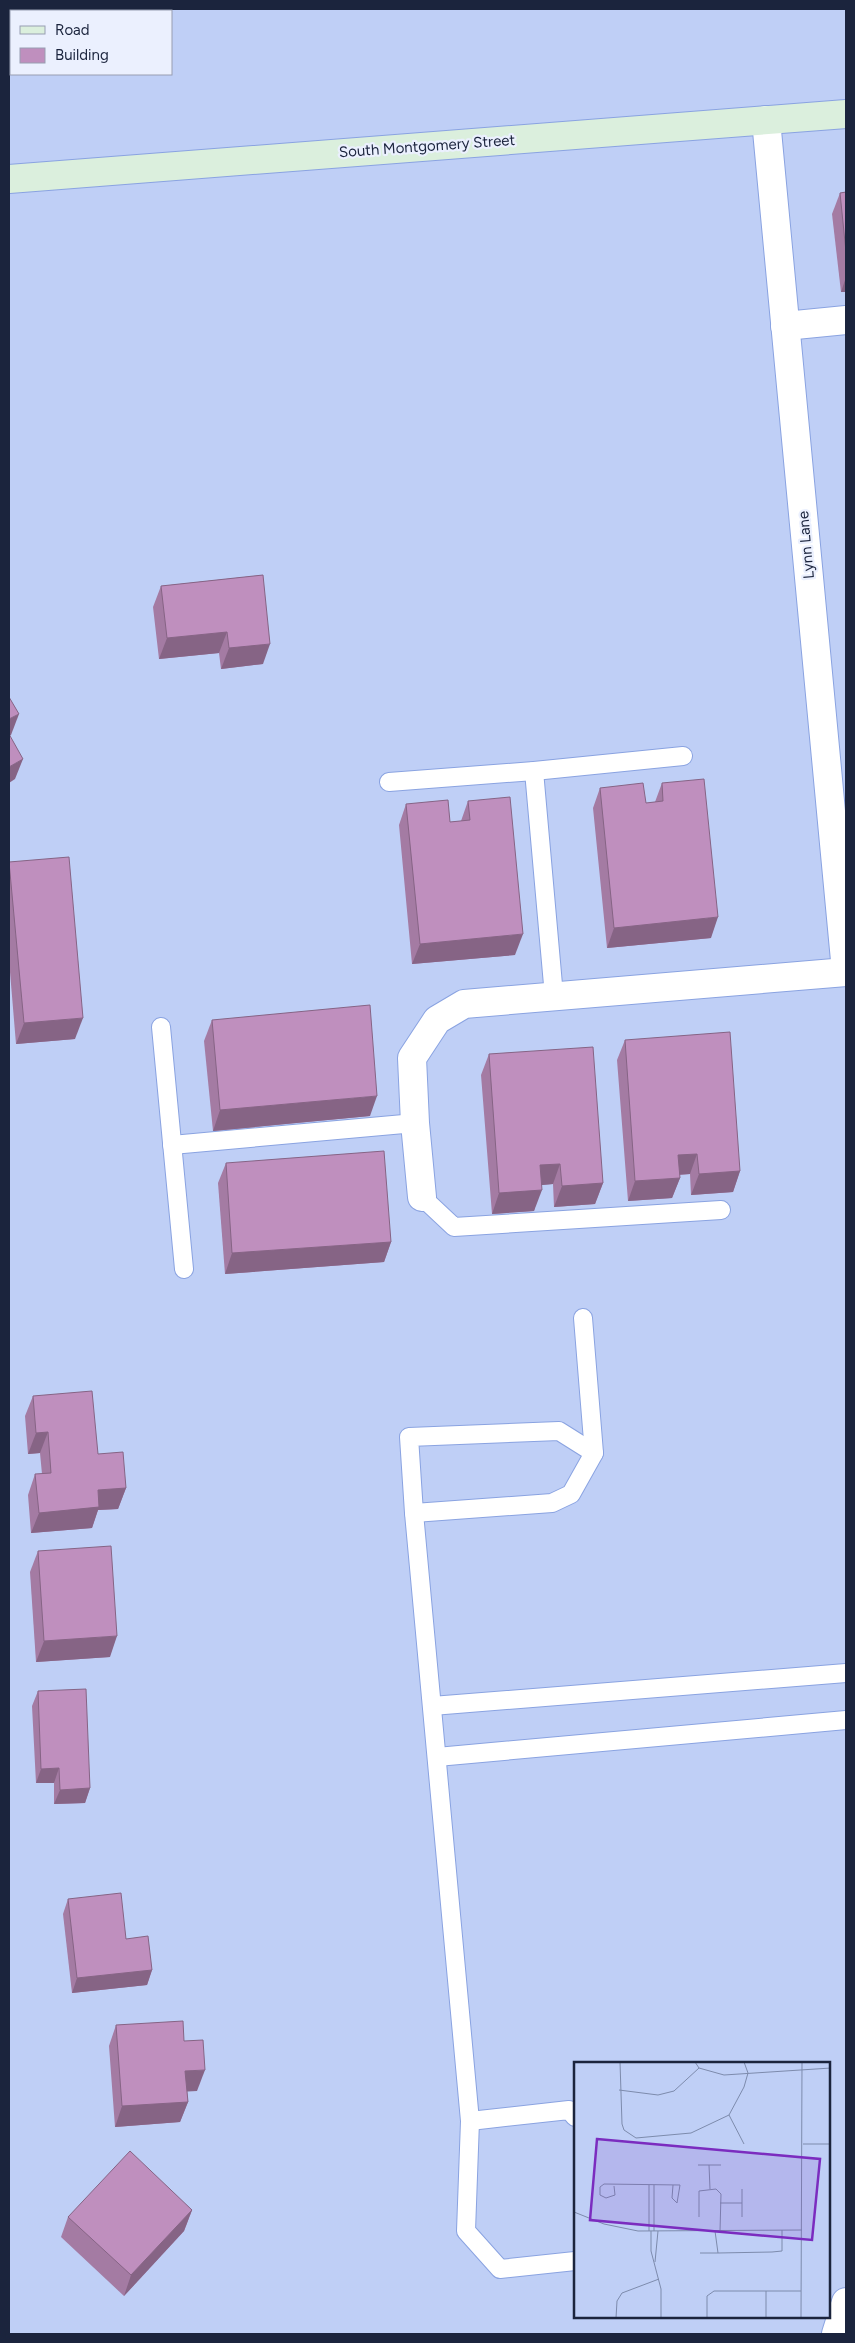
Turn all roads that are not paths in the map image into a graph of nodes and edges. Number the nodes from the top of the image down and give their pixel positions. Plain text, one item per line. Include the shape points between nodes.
1 (846, 114) edge
2 (766, 120) junction
3 (9, 179) edge
4 (846, 320) edge
5 (785, 326) junction
6 (683, 756) dead end
7 (534, 771) junction
8 (388, 782) dead end
9 (846, 971) edge
10 (554, 996) junction
11 (161, 1026) dead end
12 (415, 1123) junction
13 (172, 1145) junction
14 (422, 1197) joint
15 (721, 1210) dead end
16 (184, 1269) dead end
17 (583, 1318) dead end
18 (594, 1453) junction
19 (414, 1514) junction
20 (846, 1673) edge
21 (432, 1706) junction
22 (846, 1720) edge
23 (437, 1757) junction
24 (574, 2116) edge
25 (470, 2121) junction
26 (574, 2261) edge
27 (846, 2302) edge
28 (836, 2334) edge

1 - 2 street, South Montgomery Street
2 - 3 street, South Montgomery Street
2 - 5 street, Lynn Lane
4 - 5 street
5 - 9 street, Lynn Lane
6 - 7 lane
7 - 8 lane
7 - 10 lane
9 - 10 street
10 - 12 street via 464,1004 437,1020 412,1058
11 - 13 lane
12 - 13 lane
12 - 14 street
13 - 16 lane
14 - 15 lane via 454,1227
17 - 18 lane
18 - 19 lane via 571,1494 552,1503
18 - 19 lane via 559,1431 409,1436
19 - 21 lane
20 - 21 lane
21 - 23 lane
22 - 23 lane
23 - 25 lane
24 - 25 lane via 569,2110
25 - 26 lane via 466,2231 500,2269
27 - 28 street

